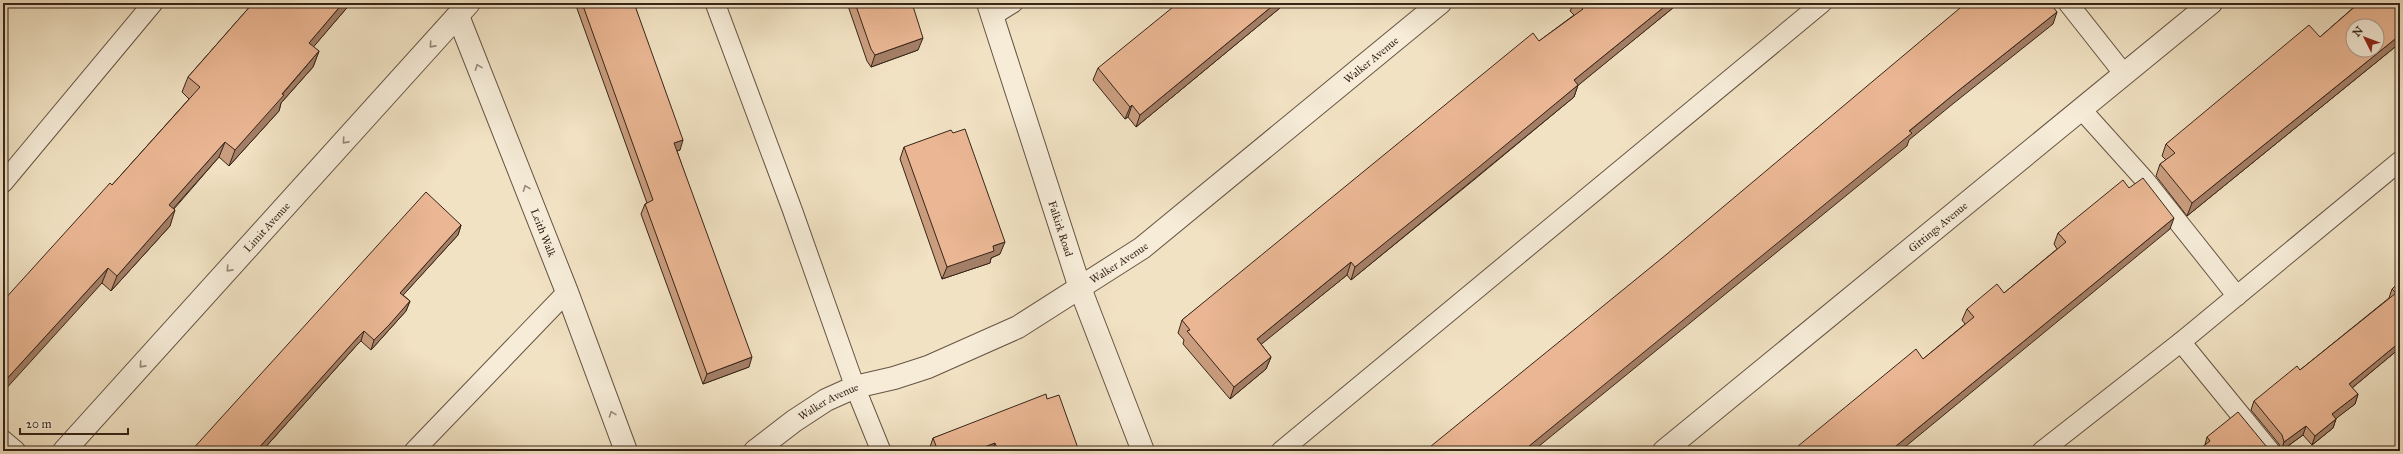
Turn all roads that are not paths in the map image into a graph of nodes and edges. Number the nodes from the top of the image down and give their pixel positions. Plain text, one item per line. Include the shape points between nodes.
1 (154, 3) edge
2 (715, 3) edge
3 (1014, 3) edge
4 (1440, 3) edge
5 (1822, 3) edge
6 (2068, 3) edge
7 (2211, 3) edge
8 (464, 9) edge
9 (990, 9) edge
10 (2124, 74) junction
11 (2081, 109) junction
12 (2400, 161) edge
13 (3, 183) edge
14 (1080, 288) junction
15 (566, 292) junction
16 (2236, 296) junction
17 (2181, 342) junction
18 (855, 387) junction
19 (3, 440) edge
20 (16, 451) edge
21 (64, 451) edge
22 (414, 451) edge
23 (626, 451) edge
24 (756, 451) edge
25 (881, 451) edge
26 (1143, 451) edge
27 (1280, 451) edge
28 (1664, 451) edge
29 (2042, 451) edge
30 (2270, 451) edge

1 - 13 lane
2 - 18 lane
3 - 9 lane
4 - 14 street, Walker Avenue via 1142,248
5 - 27 lane
6 - 10 lane
7 - 10 street, Gittings Avenue
15 -> 8 street, Leith Walk
8 -> 21 street, Limit Avenue
9 - 14 street, Falkirk Road
10 - 11 street, Gittings Avenue
11 - 16 lane via 2144,179
11 - 28 street, Gittings Avenue
12 - 16 lane
14 - 18 street, Walker Avenue via 1018,327 935,364 894,378
14 - 26 street, Falkirk Road
15 - 22 lane
23 -> 15 street, Leith Walk
16 - 17 lane
17 - 29 lane
17 - 30 lane
18 - 24 street, Walker Avenue via 826,400
18 - 25 lane
19 - 20 lane

